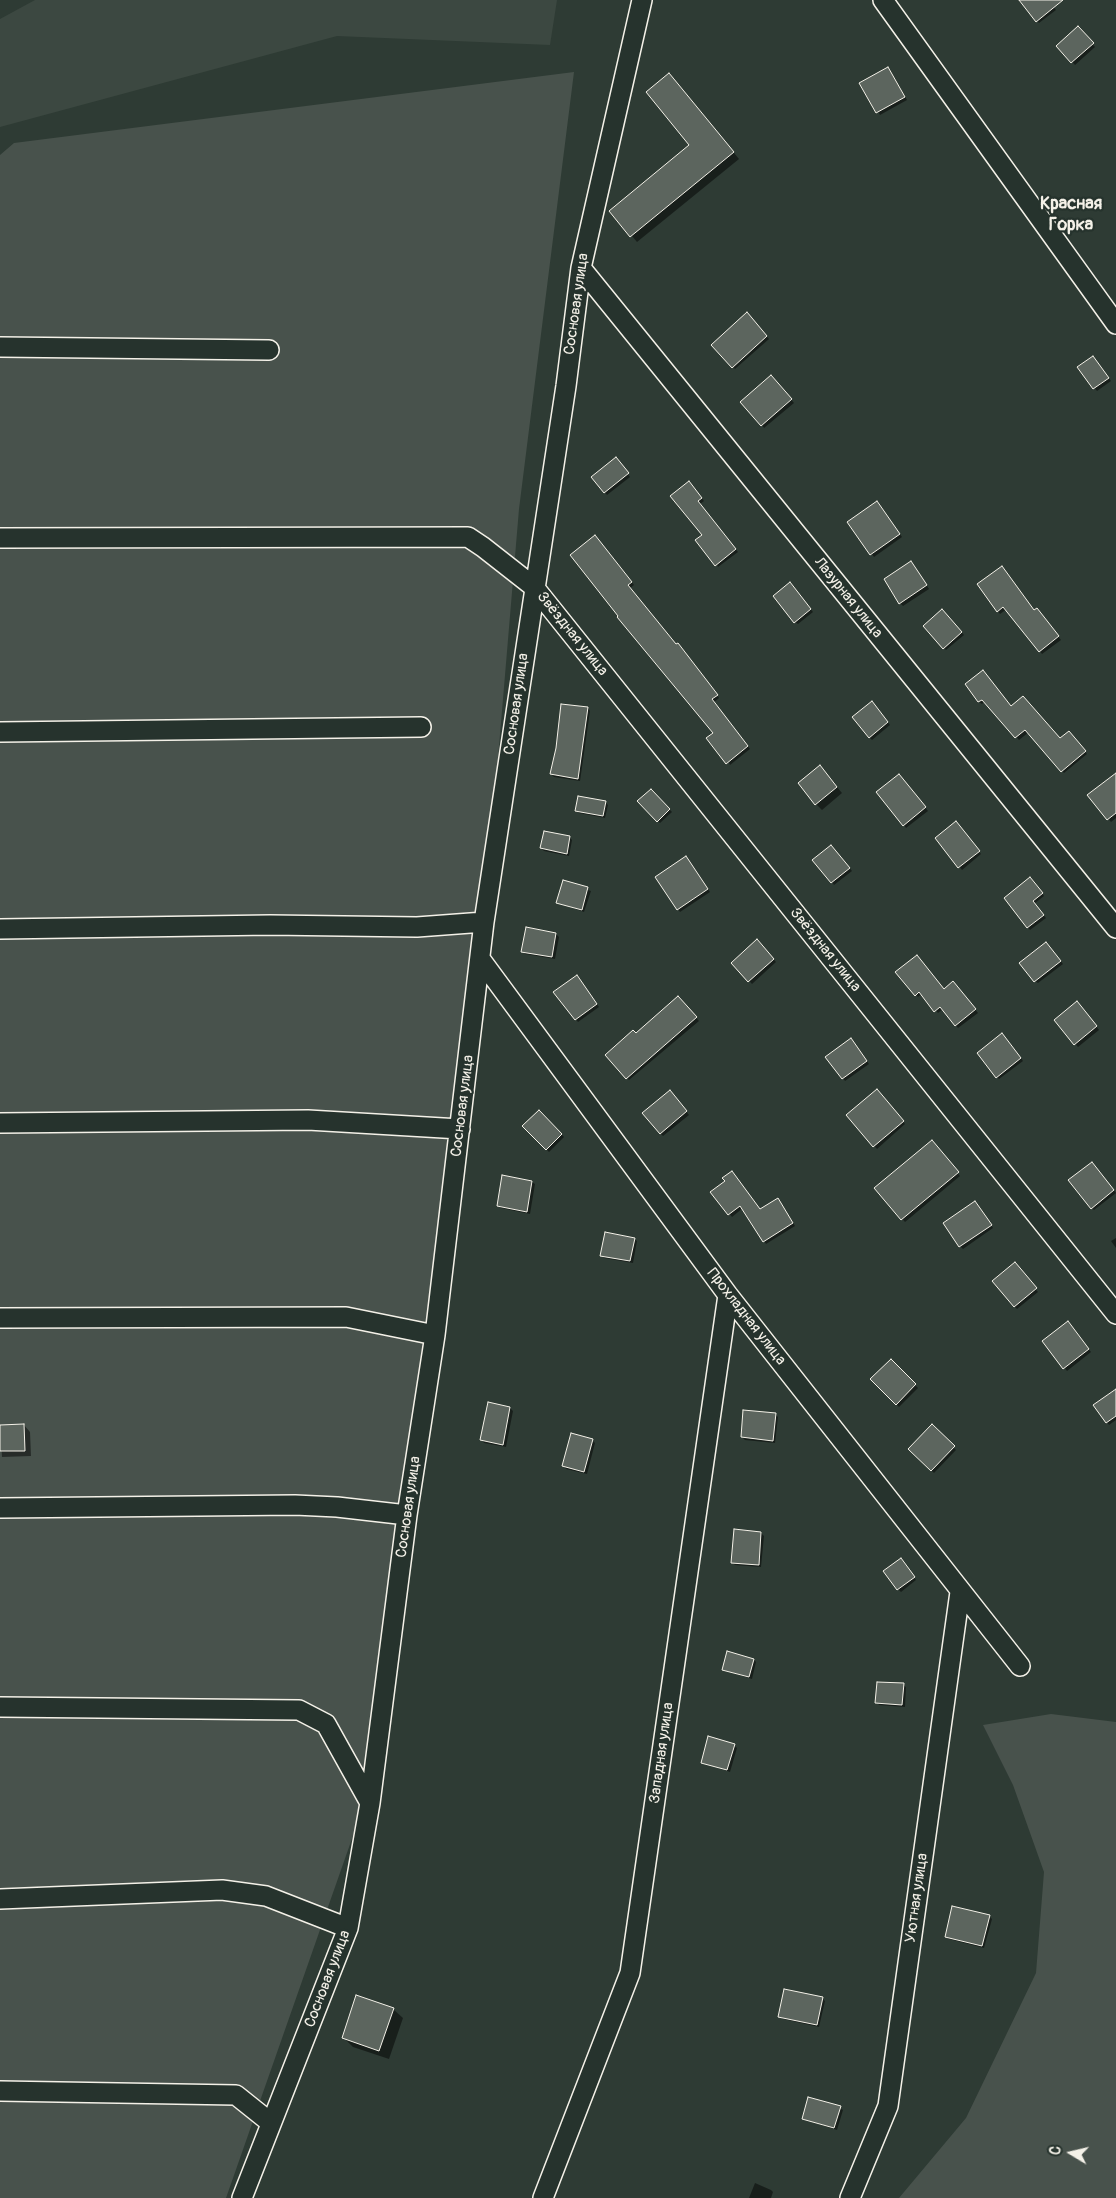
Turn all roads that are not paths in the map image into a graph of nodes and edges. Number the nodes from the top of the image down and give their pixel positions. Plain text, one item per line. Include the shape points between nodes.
1 (642, 0) edge
2 (883, 0) edge
3 (581, 268) junction
4 (1116, 324) edge
5 (0, 347) edge
6 (269, 350) dead end
7 (0, 538) edge
8 (534, 587) junction
9 (421, 727) dead end
10 (0, 732) edge
11 (484, 922) junction
12 (1116, 928) edge
13 (0, 929) edge
14 (481, 960) junction
15 (0, 1123) edge
16 (460, 1130) junction
17 (728, 1295) junction
18 (1116, 1314) edge
19 (0, 1318) edge
20 (435, 1335) junction
21 (0, 1508) edge
22 (407, 1515) junction
23 (960, 1592) junction
24 (1020, 1666) dead end
25 (0, 1707) edge
26 (370, 1803) junction
27 (0, 1899) edge
28 (348, 1928) junction
29 (0, 2090) edge
30 (271, 2123) junction
31 (242, 2198) edge
32 (543, 2198) edge
33 (850, 2198) edge

1 - 3 street, Сосновая улица
2 - 4 street
3 - 8 street, Сосновая улица
3 - 12 street, Лазурная улица
5 - 6 street
7 - 8 street, Звёздная улица via 468,537
8 - 11 street, Сосновая улица
8 - 18 street, Звёздная улица
9 - 10 street
11 - 13 street via 417,927 270,925
11 - 14 street, Сосновая улица
14 - 16 street, Сосновая улица
14 - 17 street, Прохладная улица
15 - 16 street via 308,1120
16 - 20 street, Сосновая улица
17 - 23 street, Прохладная улица
17 - 32 street, Западная улица via 630,1973
19 - 20 street via 346,1317
20 - 22 street, Сосновая улица
21 - 22 street via 295,1505
22 - 26 street, Сосновая улица
23 - 24 street, Прохладная улица
23 - 33 street, Уютная улица via 888,2106
25 - 26 street via 299,1710 326,1724
26 - 28 street, Сосновая улица
27 - 28 street via 222,1890 266,1896
28 - 30 street, Сосновая улица
29 - 30 street via 236,2095
30 - 31 street, Сосновая улица

